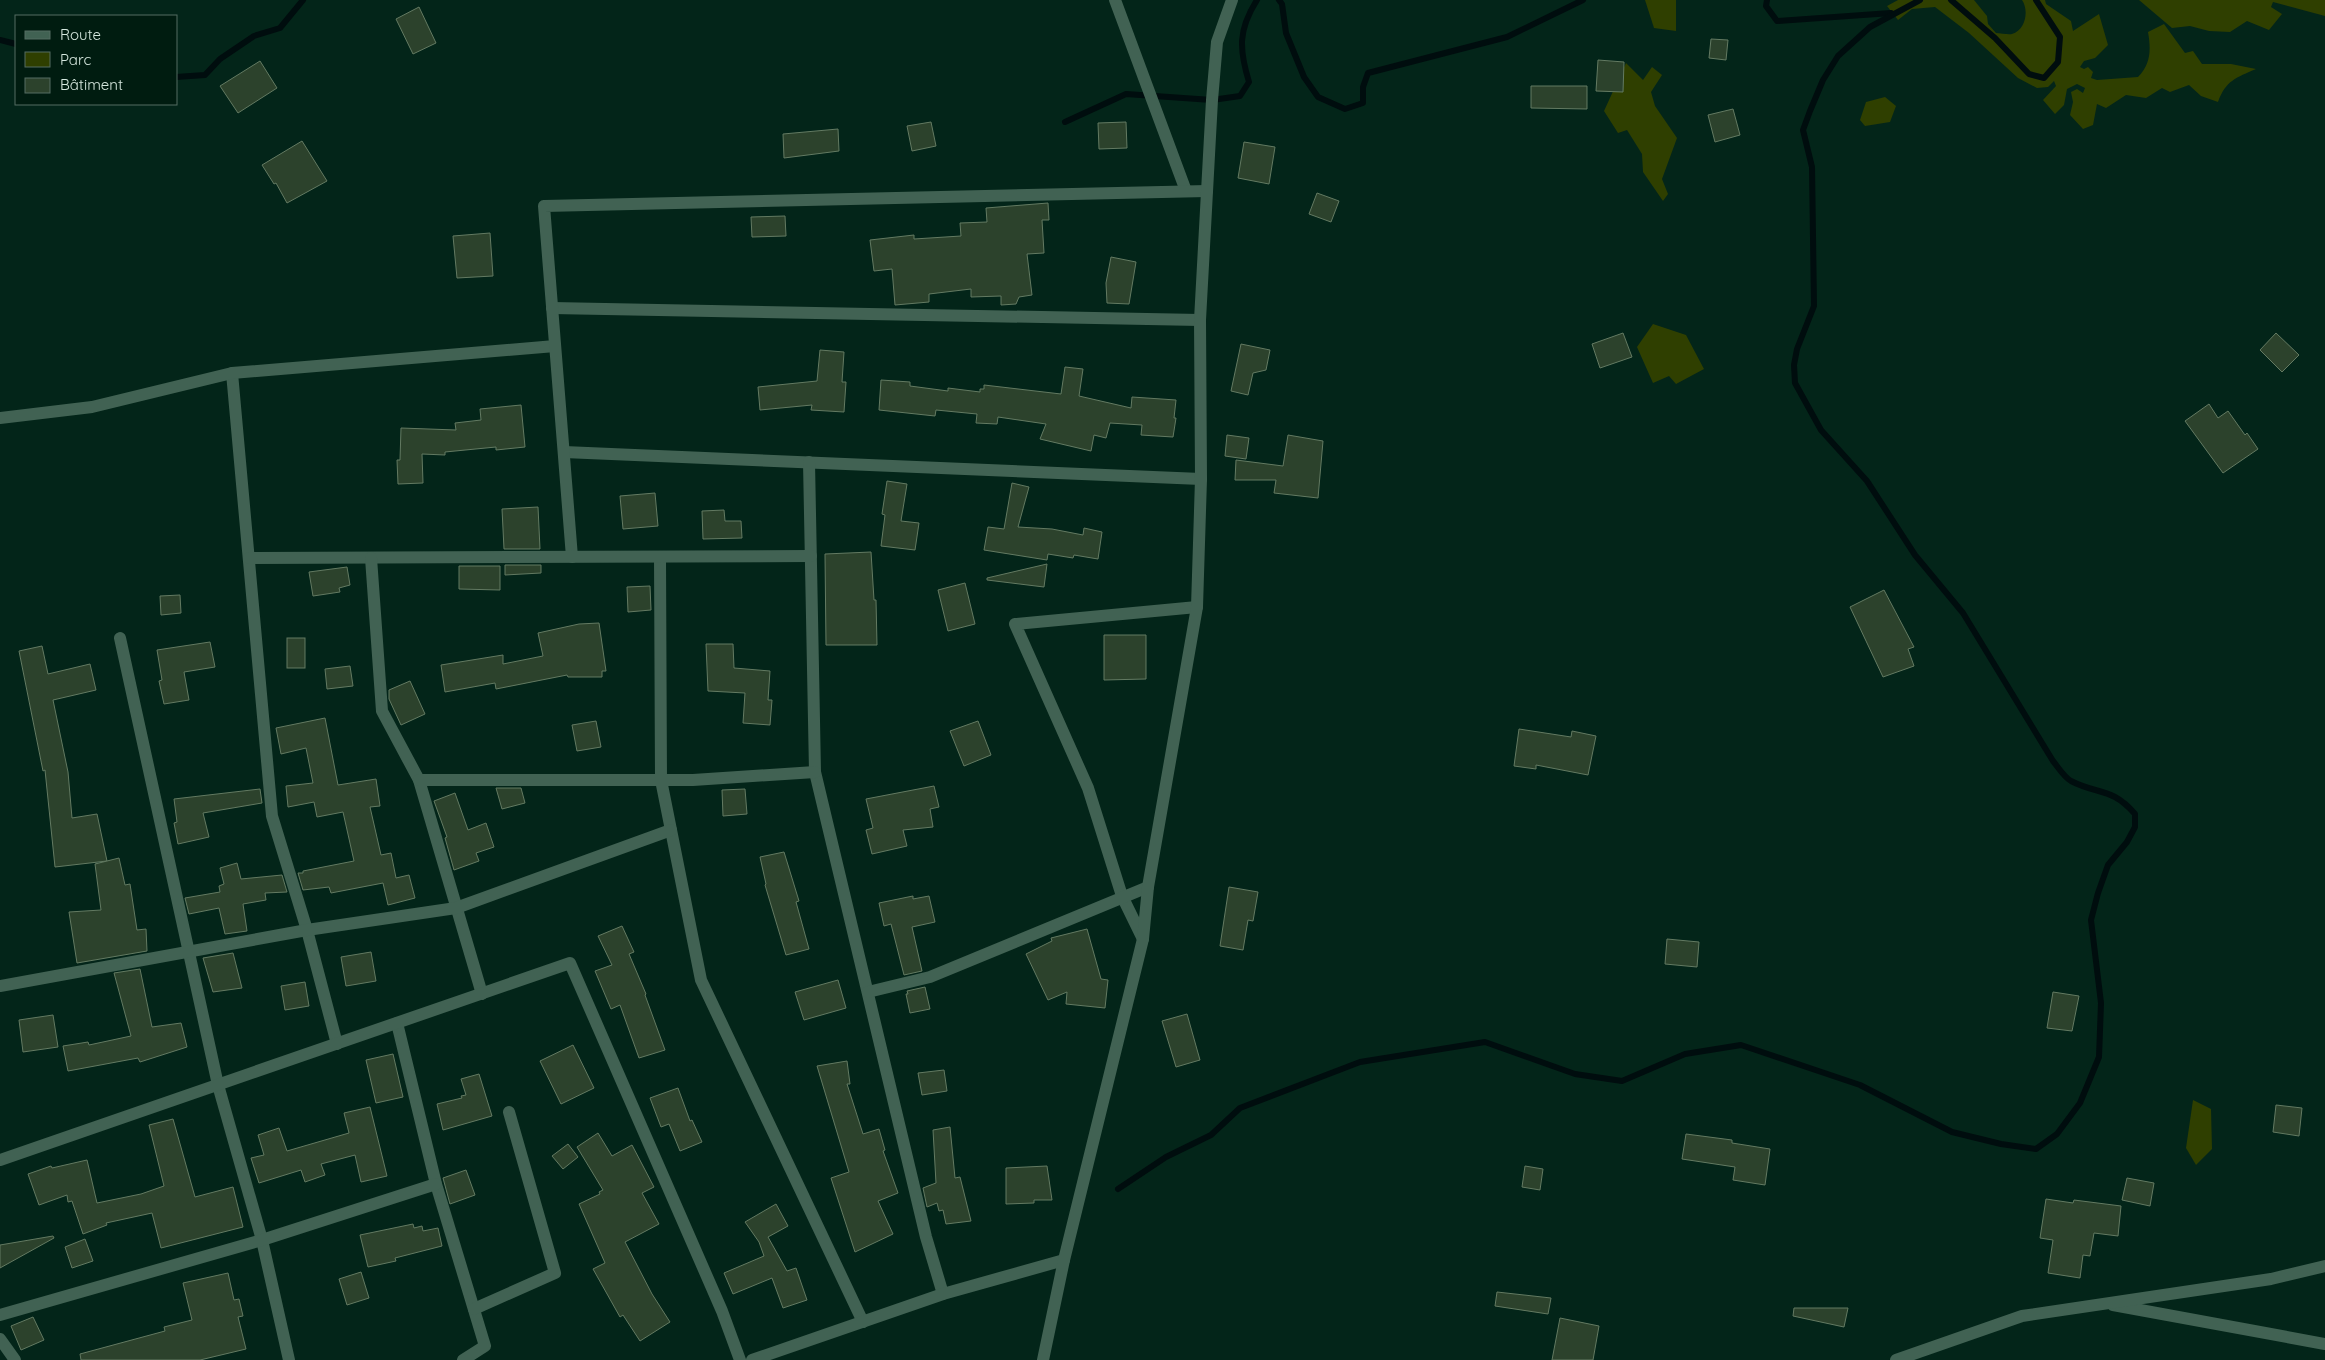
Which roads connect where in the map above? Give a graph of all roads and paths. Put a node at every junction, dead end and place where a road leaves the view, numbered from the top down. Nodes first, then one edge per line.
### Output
1 (1115, 0) edge
2 (1232, 0) edge
3 (1207, 191) junction
4 (1186, 192) junction
5 (552, 308) junction
6 (1200, 320) junction
7 (555, 346) junction
8 (232, 373) junction
9 (0, 418) edge
10 (564, 452) junction
11 (809, 462) junction
12 (1201, 479) junction
13 (811, 556) junction
14 (572, 557) junction
15 (660, 557) junction
16 (249, 558) junction
17 (371, 558) junction
18 (1197, 607) junction
19 (120, 638) dead end
20 (815, 772) junction
21 (419, 780) junction
22 (661, 780) junction
23 (671, 830) junction
24 (1148, 887) junction
25 (1122, 896) junction
26 (456, 908) junction
27 (308, 930) junction
28 (1143, 939) junction
29 (188, 951) junction
30 (0, 986) edge
31 (868, 992) junction
32 (482, 994) junction
33 (397, 1023) junction
34 (336, 1044) junction
35 (218, 1085) junction
36 (509, 1112) dead end
37 (0, 1160) edge
38 (436, 1184) junction
39 (262, 1240) junction
40 (1064, 1260) junction
41 (2325, 1266) edge
42 (943, 1294) junction
43 (2103, 1303) junction
44 (474, 1309) junction
45 (0, 1315) edge
46 (863, 1322) junction
47 (0, 1339) edge
48 (2325, 1344) edge
49 (15, 1360) edge
50 (288, 1360) edge
51 (463, 1360) edge
52 (740, 1360) edge
53 (752, 1360) edge
54 (1043, 1360) edge
55 (1896, 1360) edge

1 - 4 street
2 - 3 street
3 - 4 street
3 - 6 street
4 - 5 street
5 - 6 street
5 - 7 street
6 - 12 street
7 - 8 street
7 - 10 street
8 - 9 street
8 - 16 street
10 - 11 street
10 - 14 street
11 - 12 street
11 - 13 street
12 - 18 street
13 - 15 street
13 - 20 street
14 - 15 street
14 - 17 street
15 - 22 street
16 - 17 street
16 - 27 street
17 - 21 street
18 - 24 street
18 - 25 street
19 - 29 street
20 - 22 street
20 - 31 street
21 - 22 street
21 - 26 street
22 - 23 street
23 - 26 street
23 - 46 street
24 - 25 street
24 - 28 street
25 - 28 street
25 - 31 street
26 - 27 street
26 - 32 street
27 - 29 street
27 - 34 street
28 - 40 street
29 - 30 street
29 - 35 street
31 - 42 street
32 - 33 street
32 - 52 street
33 - 34 street
33 - 38 street
34 - 35 street
35 - 37 street
35 - 39 street
36 - 44 street
38 - 39 street
38 - 44 street
39 - 45 street
39 - 50 street
40 - 42 street
40 - 54 street
41 - 43 street
42 - 46 street
43 - 48 street
43 - 55 street
44 - 51 street
46 - 53 street
47 - 49 street

